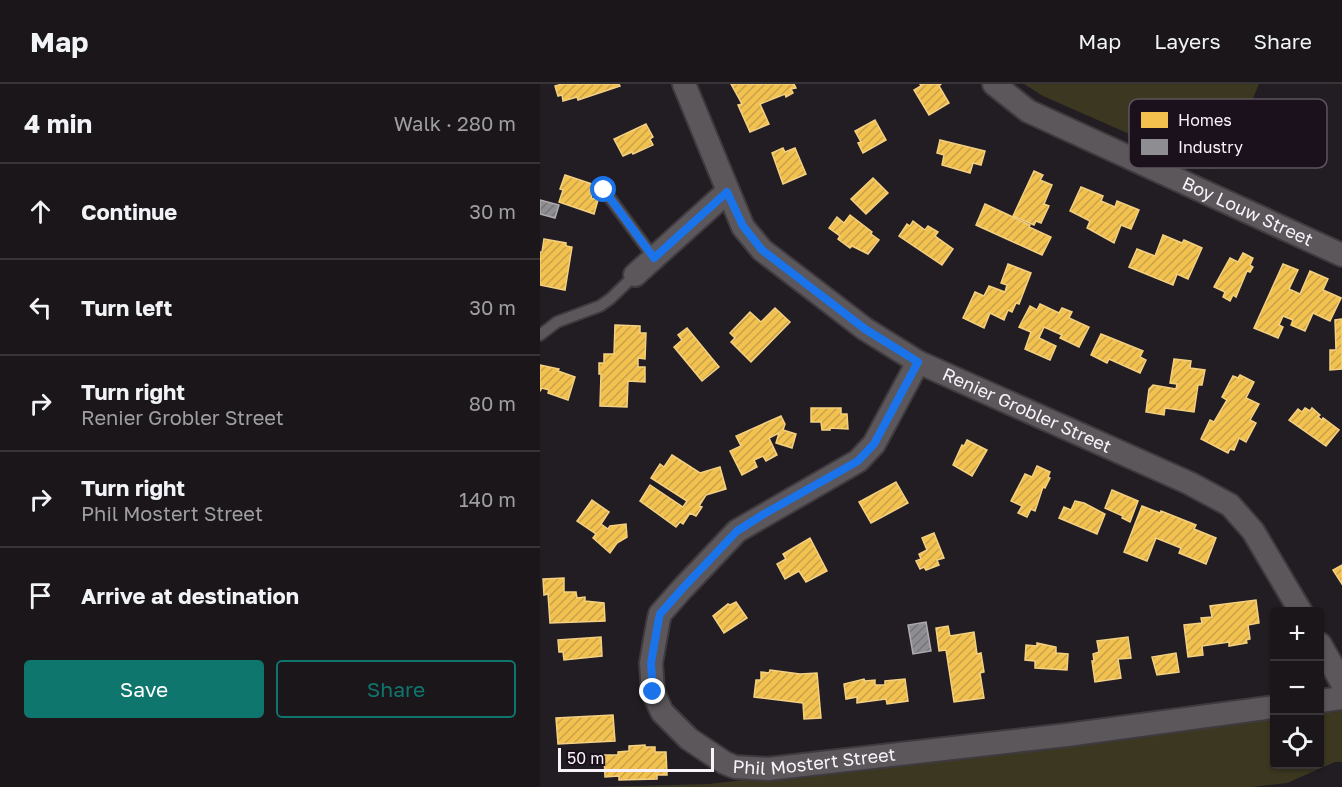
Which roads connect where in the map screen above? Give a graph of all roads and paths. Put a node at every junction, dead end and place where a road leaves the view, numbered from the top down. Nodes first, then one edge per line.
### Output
1 (684, 84) edge
2 (994, 84) edge
3 (1129, 157) edge
4 (1152, 168) edge
5 (604, 190) dead end
6 (727, 192) junction
7 (1342, 255) edge
8 (654, 258) junction
9 (635, 275) joint
10 (540, 335) edge
11 (918, 362) junction
12 (1298, 607) edge
13 (1324, 651) edge
14 (1342, 683) edge
15 (1342, 698) edge
16 (1324, 700) edge
17 (1270, 708) edge

1 - 6 street, Renier Grobler Street
2 - 3 street, Boy Louw Street
4 - 7 street, Boy Louw Street
5 - 8 lane
6 - 8 street
6 - 11 street, Renier Grobler Street
8 - 9 street
9 - 10 lane
11 - 12 street, Renier Grobler Street
11 - 17 street, Phil Mostert Street
13 - 14 street
15 - 16 street

